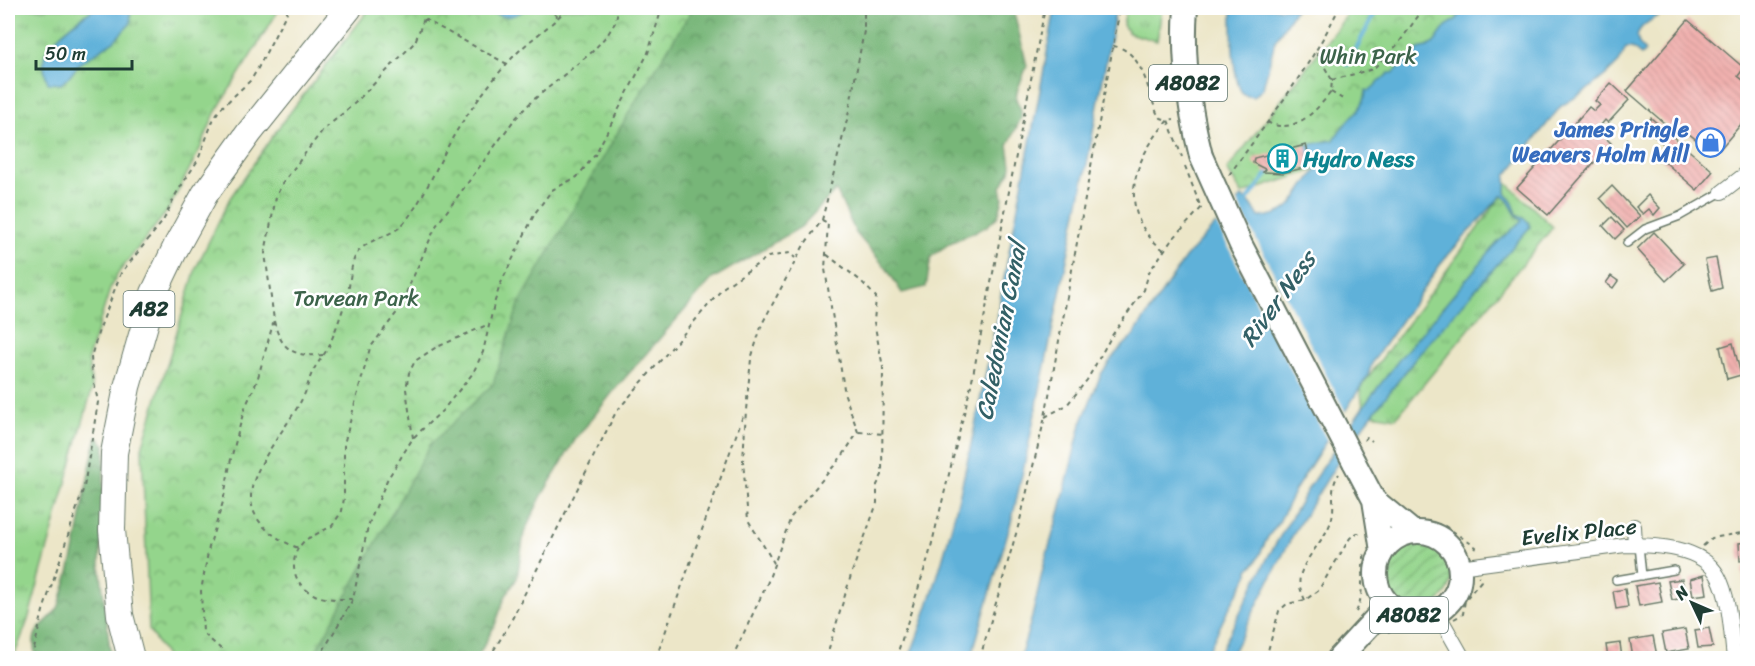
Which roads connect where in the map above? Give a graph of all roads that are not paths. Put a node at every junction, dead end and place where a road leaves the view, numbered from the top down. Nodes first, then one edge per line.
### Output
1 (349, 8) edge
2 (1186, 8) edge
3 (1748, 172) edge
4 (1722, 192) joint
5 (1628, 243) dead end
6 (1374, 500) junction
7 (1418, 526) junction
8 (1634, 526) dead end
9 (1637, 545) junction
10 (1374, 549) junction
11 (1466, 566) junction
12 (1674, 570) dead end
13 (1642, 576) junction
14 (1616, 580) dead end
15 (1390, 607) junction
16 (1441, 618) junction
17 (131, 658) edge
18 (1339, 658) edge
19 (1463, 658) edge
20 (1734, 658) edge

1 - 17 highway, A82
2 - 6 main road, A8082, bridge
3 - 4 street
4 - 5 lane
6 - 7 main road, A8082
6 - 10 main road, A8082
7 - 10 main road
7 - 11 main road, A8082
8 - 9 street
9 - 11 street, Evelix Place
9 - 13 lane
9 - 20 street, Evelix Place
10 - 15 main road, A8082
11 - 16 main road, A8082
12 - 13 lane
13 - 14 lane
15 - 16 main road, A8082
15 - 18 main road, A8082
16 - 19 street

